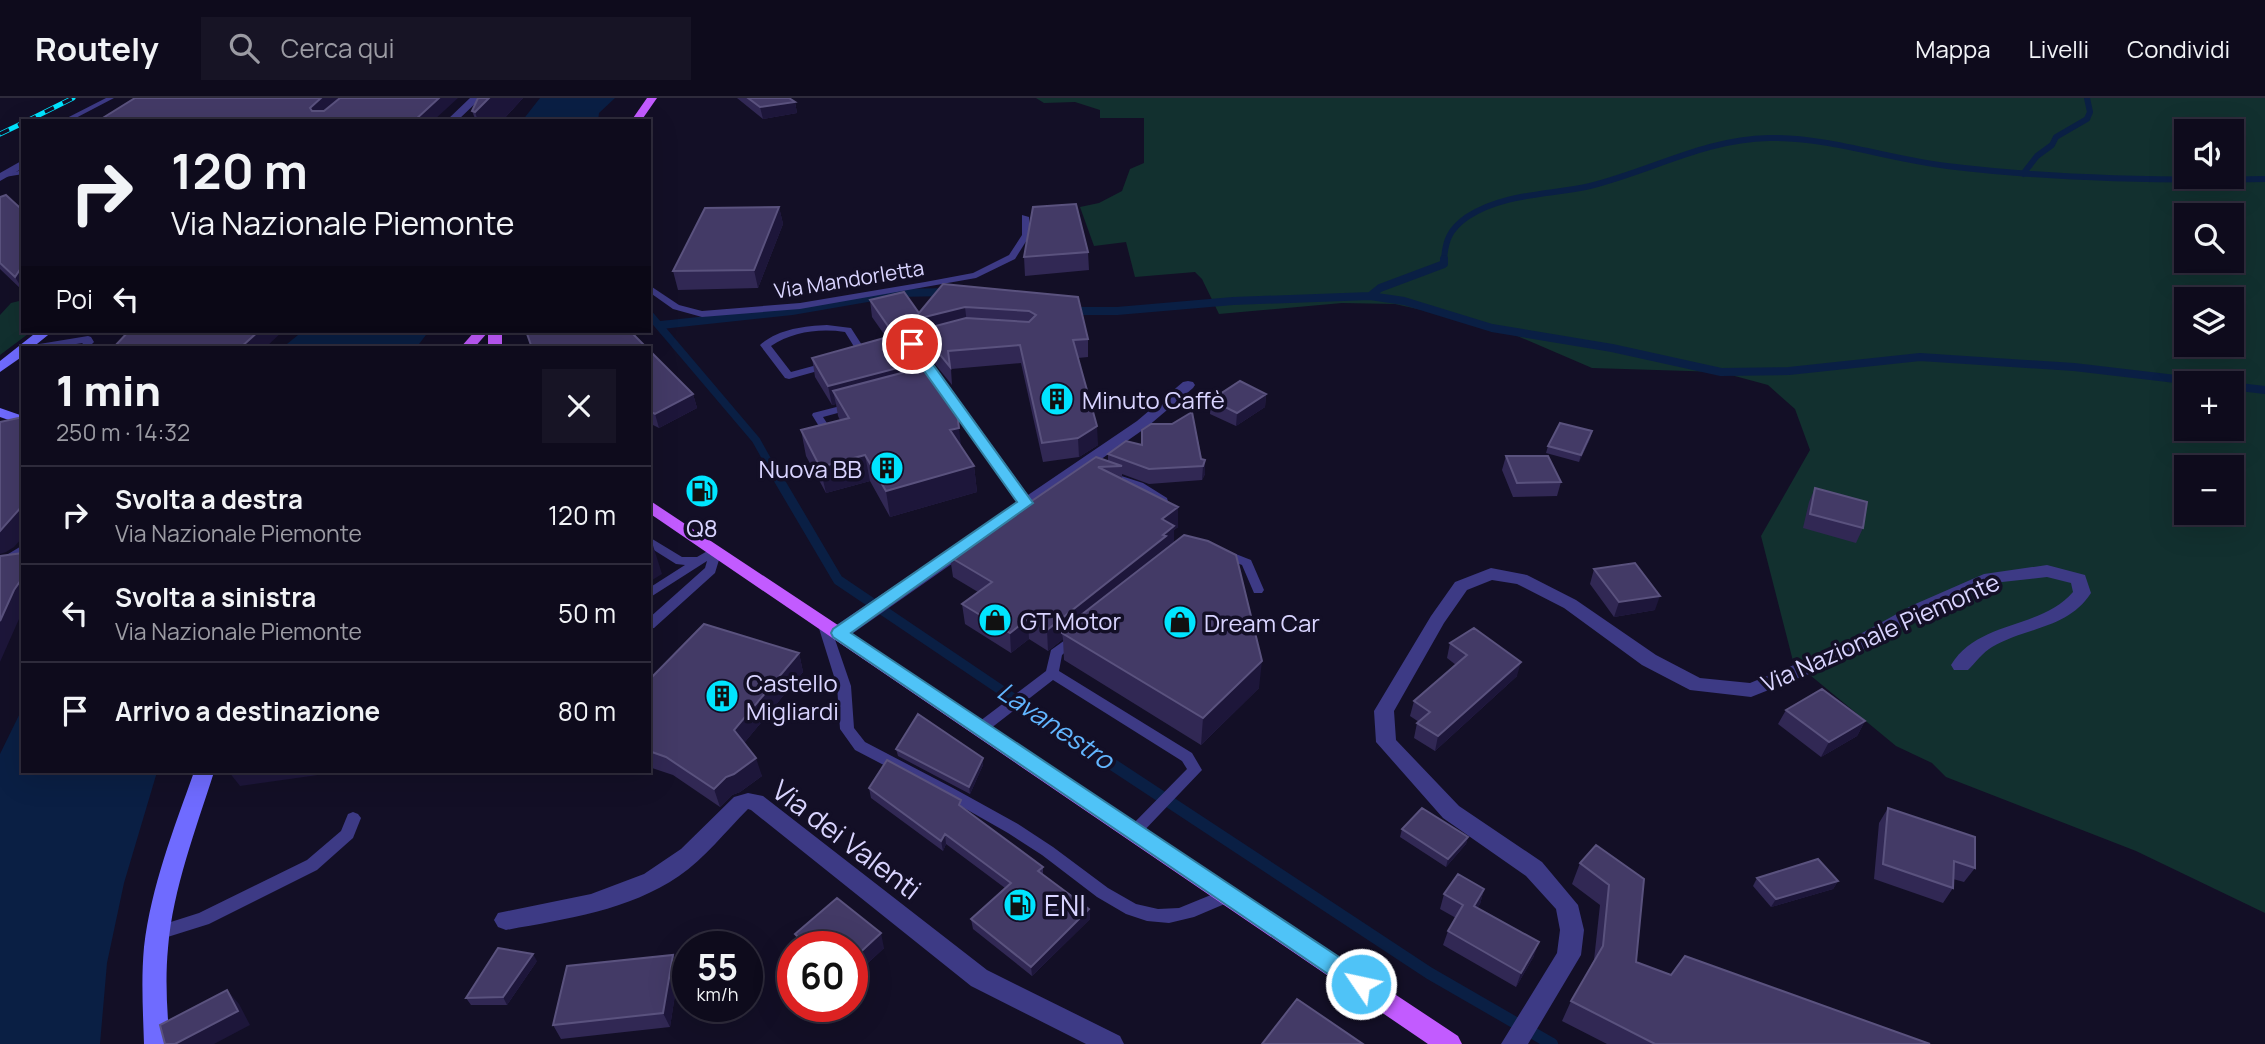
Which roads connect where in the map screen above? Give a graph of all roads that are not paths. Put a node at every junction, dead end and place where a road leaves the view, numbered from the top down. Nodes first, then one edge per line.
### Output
1 (111, 98) edge
2 (476, 98) edge
3 (652, 98) edge
4 (68, 119) edge
5 (453, 119) edge
6 (637, 119) edge
7 (1025, 217) dead end
8 (651, 289) edge
9 (44, 333) edge
10 (29, 346) edge
11 (41, 346) edge
12 (85, 346) edge
13 (21, 353) edge
14 (876, 353) edge
15 (864, 356) junction
16 (852, 359) edge
17 (839, 363) edge
18 (0, 368) edge
19 (932, 380) edge
20 (1188, 385) dead end
21 (866, 402) edge
22 (0, 412) edge
23 (21, 420) edge
24 (829, 434) edge
25 (1082, 465) junction
26 (1026, 503) junction
27 (651, 507) edge
28 (1165, 513) edge
29 (651, 542) edge
30 (1206, 548) edge
31 (21, 552) edge
32 (708, 555) junction
33 (0, 568) edge
34 (1258, 590) dead end
35 (651, 593) edge
36 (651, 623) edge
37 (839, 625) junction
38 (1086, 629) edge
39 (1961, 664) dead end
40 (1052, 673) junction
41 (981, 728) junction
42 (204, 773) edge
43 (1184, 785) joint
44 (353, 818) dead end
45 (1134, 832) junction
46 (1228, 895) junction
47 (506, 920) dead end
48 (158, 933) junction
49 (157, 1044) edge
50 (1111, 1044) edge
51 (1449, 1044) edge
52 (1514, 1044) edge

1 - 4 lane
2 - 5 street
3 - 6 main road
7 - 8 lane, Via Mandorletta
9 - 10 main road
11 - 12 lane
13 - 18 main road
14 - 15 lane
15 - 16 lane
15 - 17 lane
19 - 26 street
20 - 25 street
21 - 24 lane
22 - 23 main road
25 - 26 street
25 - 28 lane
26 - 37 street
27 - 32 main road
29 - 32 lane
30 - 34 lane
31 - 33 street
32 - 35 lane
32 - 36 lane
32 - 37 main road
37 - 41 main road
37 - 46 lane
38 - 40 lane
39 - 52 street, Via Nazionale Piemonte
40 - 41 lane
40 - 43 lane
41 - 45 main road
42 - 48 main road
43 - 45 lane
44 - 48 lane
45 - 46 main road
46 - 51 main road
47 - 50 street, Via dei Valenti
48 - 49 main road

